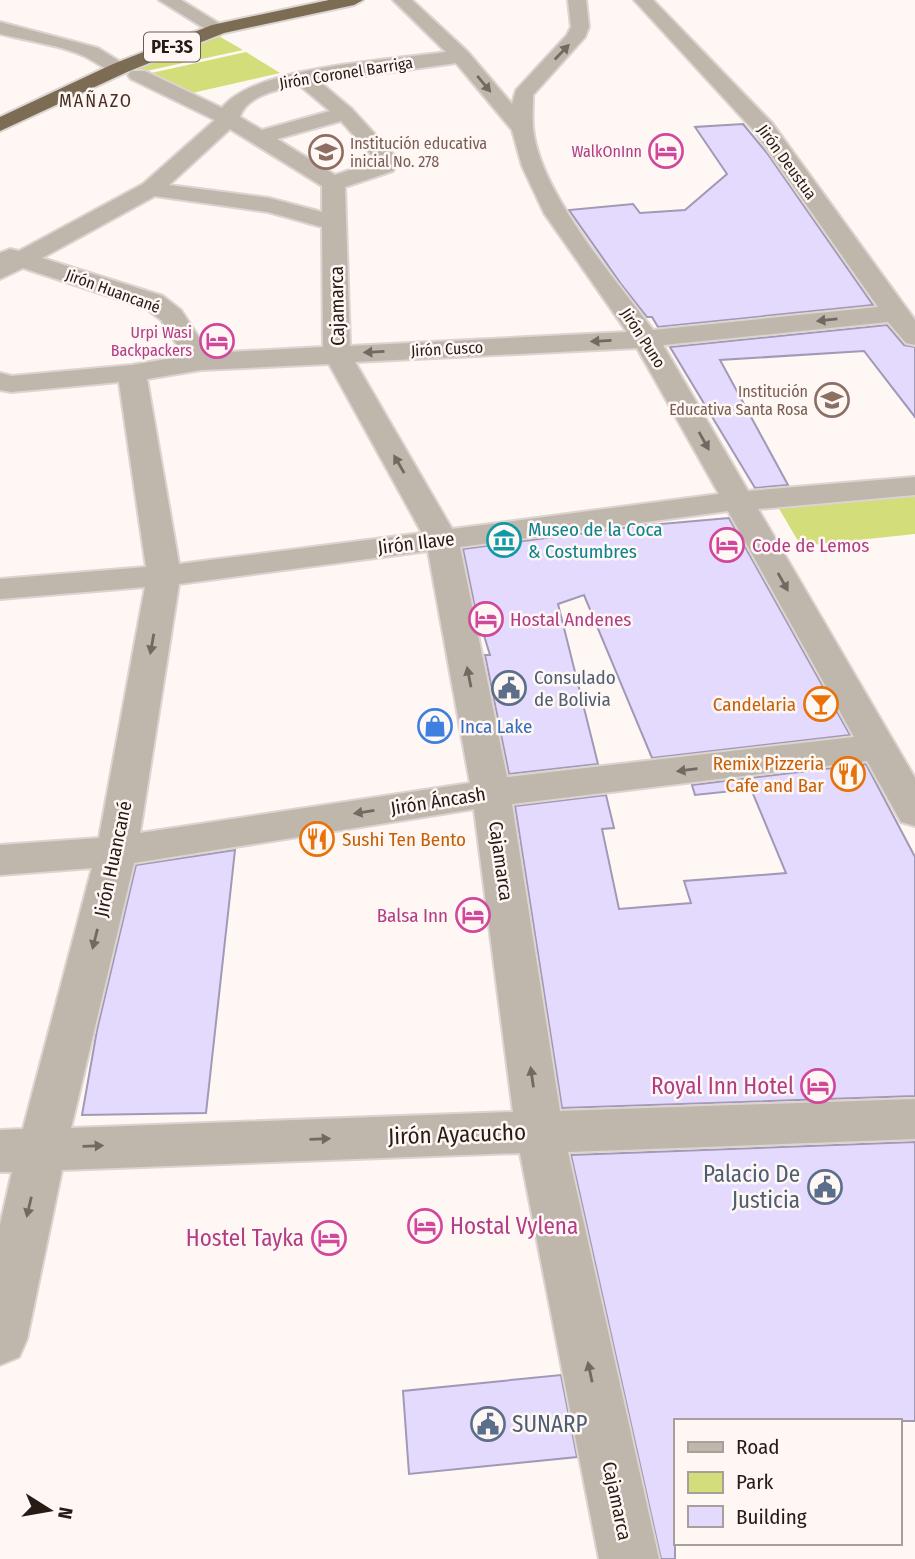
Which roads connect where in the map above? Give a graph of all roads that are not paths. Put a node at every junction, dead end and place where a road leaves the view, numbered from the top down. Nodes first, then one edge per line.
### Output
1 (167, 0) edge
2 (324, 0) edge
3 (354, 0) edge
4 (402, 0) edge
5 (578, 0) edge
6 (643, 0) edge
7 (215, 27) junction
8 (0, 28) edge
9 (461, 56) junction
10 (123, 69) junction
11 (303, 78) junction
12 (345, 113) junction
13 (229, 119) junction
14 (1, 122) edge
15 (522, 129) junction
16 (257, 138) junction
17 (333, 183) junction
18 (151, 189) junction
19 (336, 223) junction
20 (12, 257) edge
21 (0, 271) edge
22 (895, 313) junction
23 (915, 337) edge
24 (646, 339) junction
25 (337, 354) junction
26 (201, 362) junction
27 (132, 373) junction
28 (4, 386) edge
29 (915, 486) edge
30 (737, 501) junction
31 (442, 540) junction
32 (164, 576) junction
33 (0, 589) edge
34 (876, 747) junction
35 (491, 793) junction
36 (915, 812) edge
37 (117, 850) junction
38 (0, 860) edge
39 (915, 1119) edge
40 (539, 1131) junction
41 (21, 1149) edge
42 (0, 1339) edge
43 (629, 1559) edge

1 - 7 street
2 - 7 highway, PE-3S
3 - 7 highway, PE-3S
4 - 9 street, Jirón Puno
15 -> 5 street
6 - 22 street, Jirón Deustua
7 - 10 highway, PE-3S
8 - 10 street
9 - 11 street, Jirón Coronel Barriga
9 -> 15 street, Jirón Puno
10 - 13 street
10 - 14 highway, PE-3S
11 - 12 street
11 - 13 street, Jirón Coronel Barriga
12 - 16 street
12 - 17 street
13 - 16 street
13 - 18 street, Jirón Coronel Barriga
15 - 24 street, Jirón Puno
16 - 17 street
17 - 19 street, Cajamarca
18 - 19 street
18 - 20 street, Jirón Coronel Barriga
19 - 25 street, Cajamarca
20 - 21 street, Jirón Coronel Barriga
20 - 26 street, Jirón Huancané
22 - 23 street, Jirón Deustua
22 -> 24 street, Jirón Cusco
24 -> 25 street, Jirón Cusco
24 -> 30 street, Jirón Puno
25 - 26 street, Jirón Cusco
31 -> 25 street, Cajamarca
26 - 27 street, Jirón Cusco
27 - 28 street, Jirón Cusco
27 - 32 street, Jirón Huancané
29 - 30 street, Jirón Ilave
30 - 31 street, Jirón Ilave
30 -> 34 street, Jirón Puno
31 - 32 street, Jirón Ilave
35 -> 31 street, Cajamarca
32 - 33 street, Jirón Ilave
32 -> 37 street, Jirón Huancané
34 -> 35 street, Jirón Áncash
34 - 36 street, Jirón Puno
35 -> 37 street, Jirón Áncash
40 -> 35 street, Cajamarca
37 - 38 street, Jirón Áncash
37 -> 41 street, Jirón Huancané
39 - 40 street, Jirón Ayacucho
41 -> 40 street, Jirón Ayacucho
43 -> 40 street, Cajamarca
41 -> 42 street, Jirón Huancané

